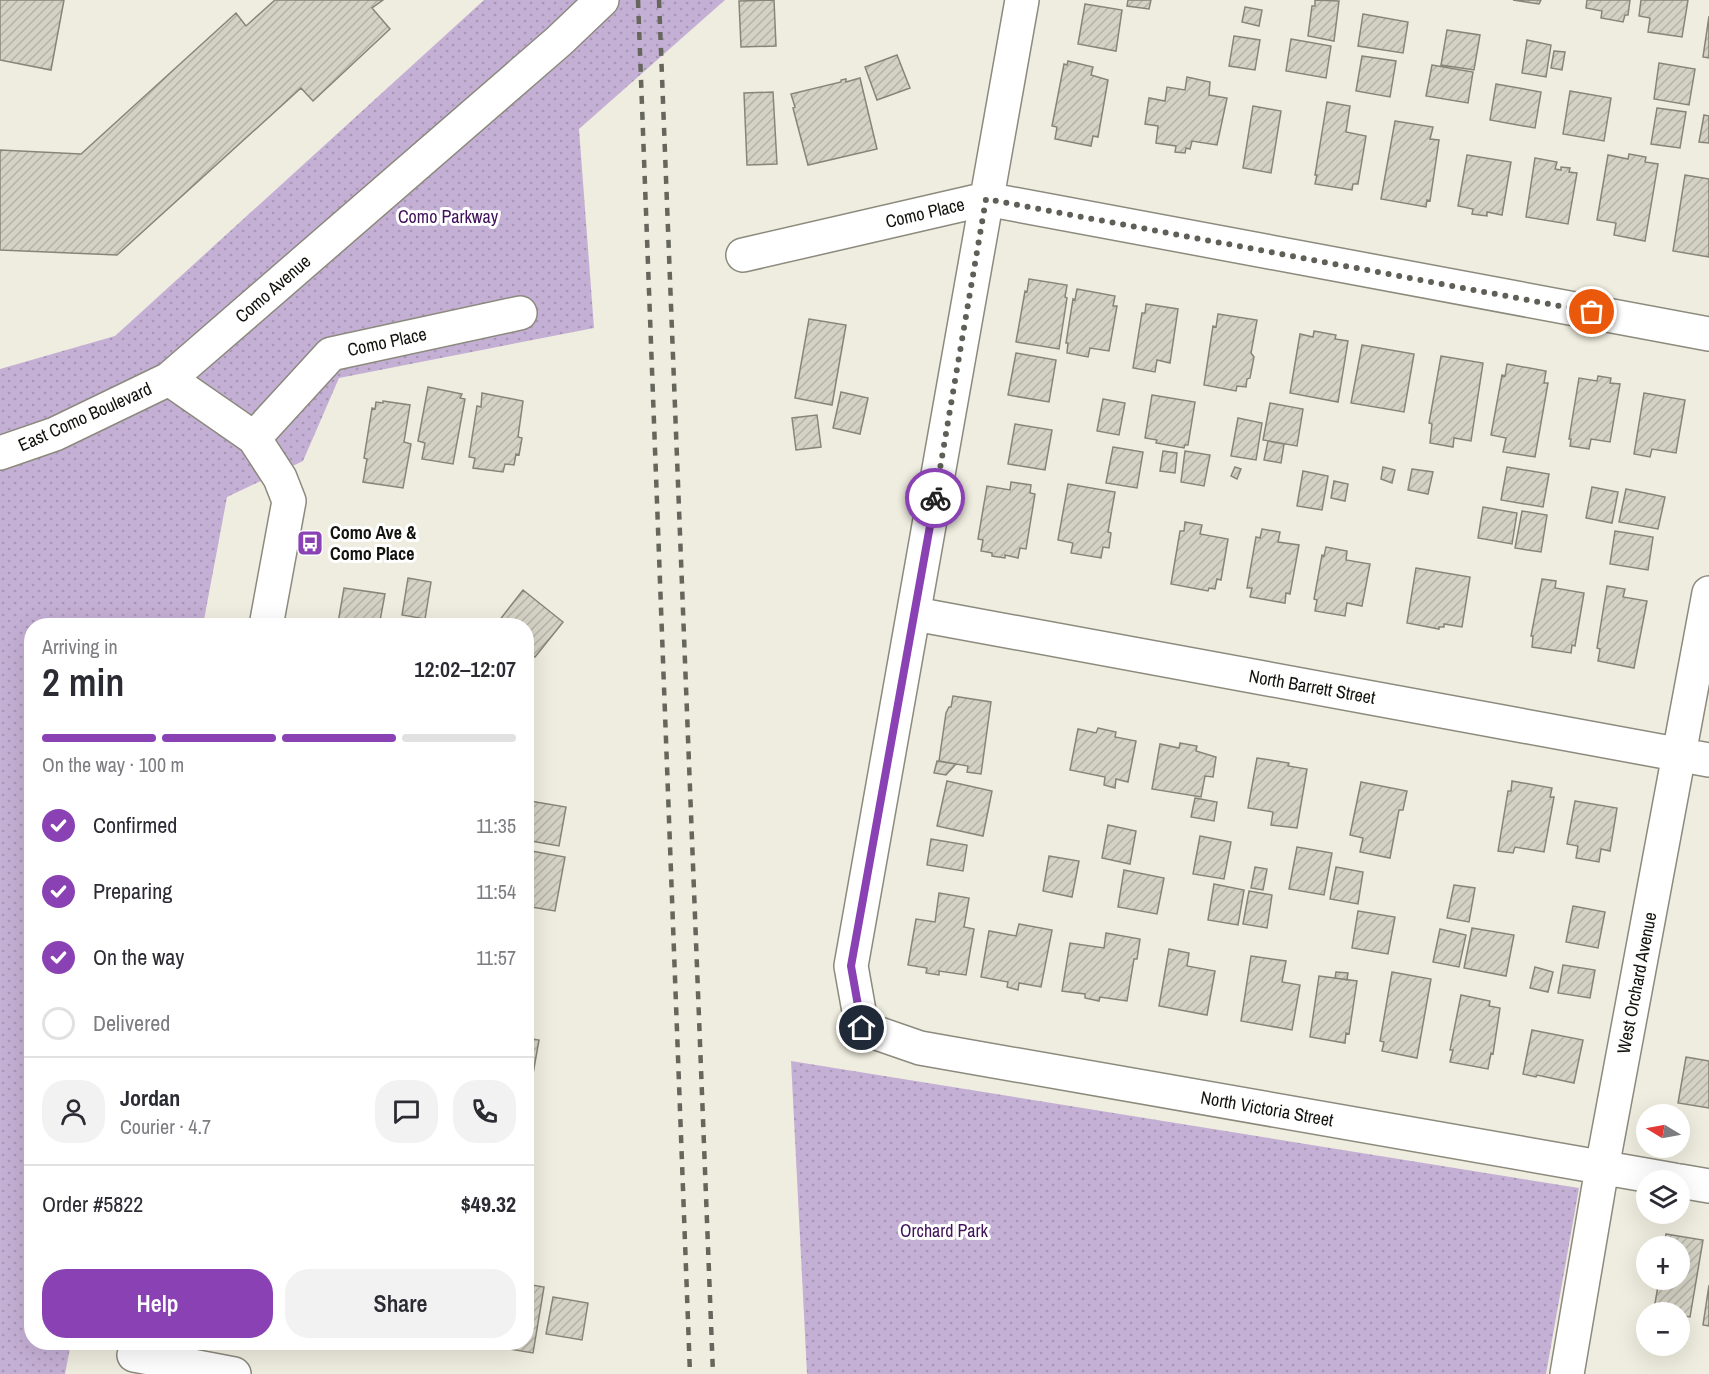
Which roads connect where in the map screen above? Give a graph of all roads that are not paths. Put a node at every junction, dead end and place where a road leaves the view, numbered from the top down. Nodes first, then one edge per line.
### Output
1 (602, 0) edge
2 (1022, 0) edge
3 (986, 199) junction
4 (743, 255) dead end
5 (520, 313) dead end
6 (1709, 334) edge
7 (169, 379) junction
8 (254, 438) junction
9 (0, 453) edge
10 (1709, 593) edge
11 (915, 614) junction
12 (267, 618) edge
13 (1694, 758) edge
14 (1602, 1168) junction
15 (1636, 1174) edge
16 (1690, 1183) edge
17 (1709, 1186) edge
18 (134, 1357) edge
19 (234, 1374) edge
20 (1567, 1374) edge

1 - 7 street, Como Avenue
2 - 3 street
3 - 4 street, Como Place
3 - 6 street, Como Place
3 - 11 street
5 - 8 street, Como Place
7 - 8 street
7 - 9 street, East Como Boulevard
8 - 12 street
10 - 13 street, West Orchard Avenue
11 - 13 street, North Barrett Street
11 - 14 street, North Victoria Street
13 - 14 street, West Orchard Avenue
14 - 15 street, North Victoria Street
14 - 20 street, West Orchard Avenue
16 - 17 street
18 - 19 street

